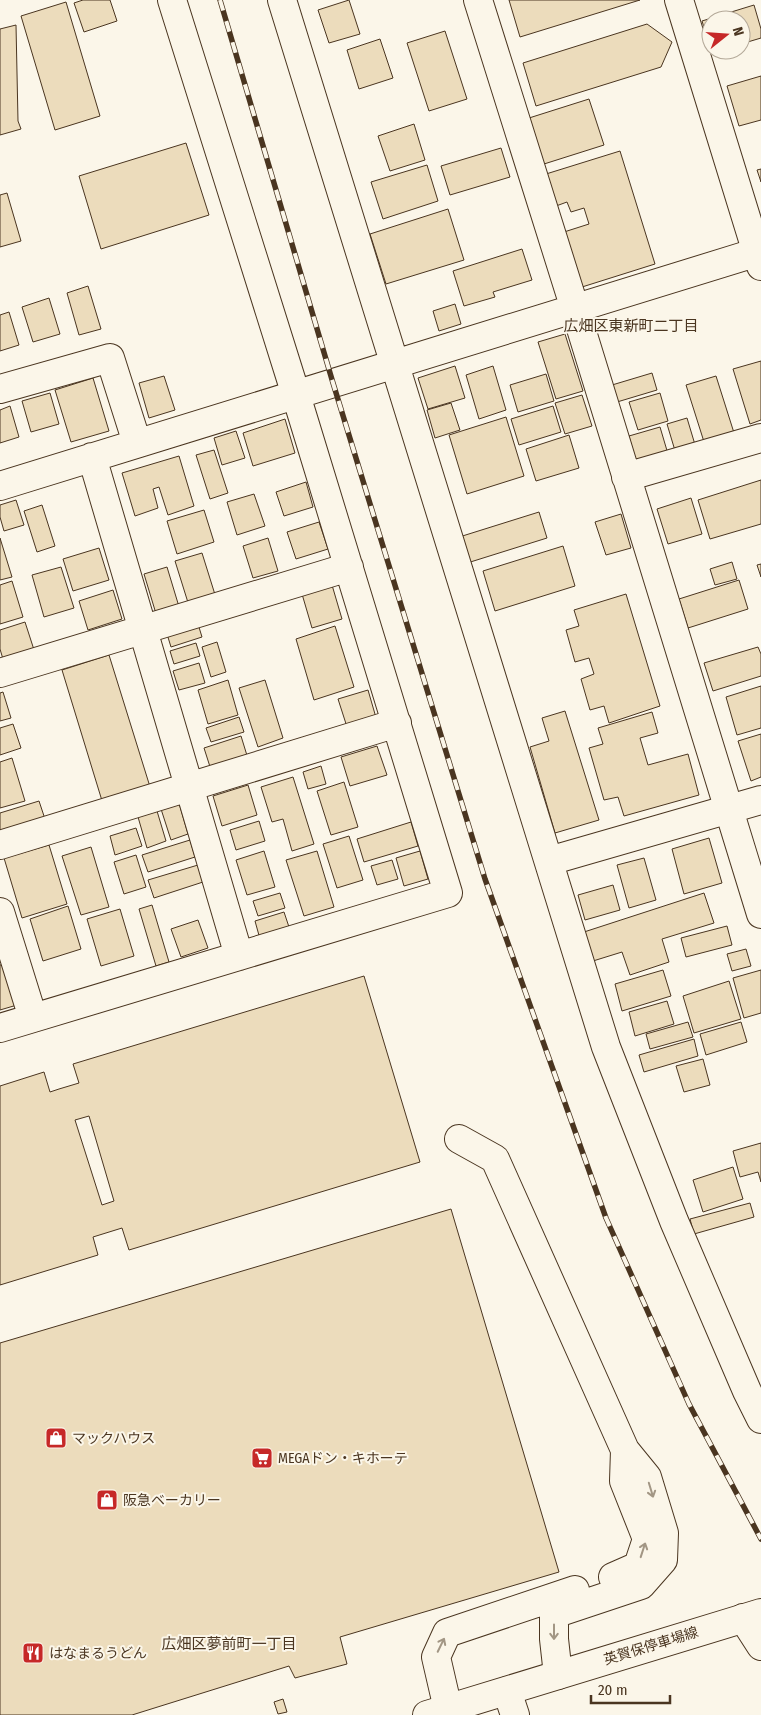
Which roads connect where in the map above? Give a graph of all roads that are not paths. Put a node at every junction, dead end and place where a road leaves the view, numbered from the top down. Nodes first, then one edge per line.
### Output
1 (172, 0) edge
2 (282, 0) edge
3 (478, 0) edge
4 (679, 0) edge
5 (760, 257) edge
6 (575, 309) junction
7 (395, 365) junction
8 (0, 389) edge
9 (296, 395) junction
10 (761, 438) edge
11 (137, 443) junction
12 (92, 457) junction
13 (626, 477) junction
14 (0, 486) edge
15 (349, 567) junction
16 (143, 630) junction
17 (0, 672) edge
18 (396, 723) junction
19 (189, 787) junction
20 (761, 800) edge
21 (730, 810) junction
22 (0, 845) edge
23 (549, 861) junction
24 (0, 912) edge
25 (761, 914) edge
26 (239, 956) junction
27 (33, 1018) junction
28 (0, 1028) edge
29 (459, 1138) dead end
30 (754, 1388) edge
31 (761, 1418) edge
32 (625, 1450) junction
33 (752, 1615) edge
34 (761, 1646) edge
35 (558, 1674) junction
36 (511, 1703) edge
37 (438, 1712) edge

1 - 9 street
2 - 7 street
3 - 6 street
4 - 5 street
5 - 6 street
6 - 7 street
6 - 13 street
7 - 9 street
7 - 23 street
8 - 11 street
9 - 11 street
9 - 15 street
10 - 13 street
11 - 12 street
12 - 14 street
12 - 16 street
13 - 21 street
15 - 16 street
15 - 18 street
16 - 17 street
16 - 19 street
18 - 19 street
18 - 26 street
19 - 22 street
19 - 26 street
20 - 21 street
21 - 23 street
21 - 25 street
23 - 30 street
24 - 27 street
26 - 27 street
27 - 28 street
29 - 32 street
30 - 31 street
32 -> 35 street
37 -> 32 street
33 - 34 street
33 - 35 street, 英賀保停車場線
35 - 36 street, 英賀保停車場線
36 - 37 street, 英賀保停車場線

